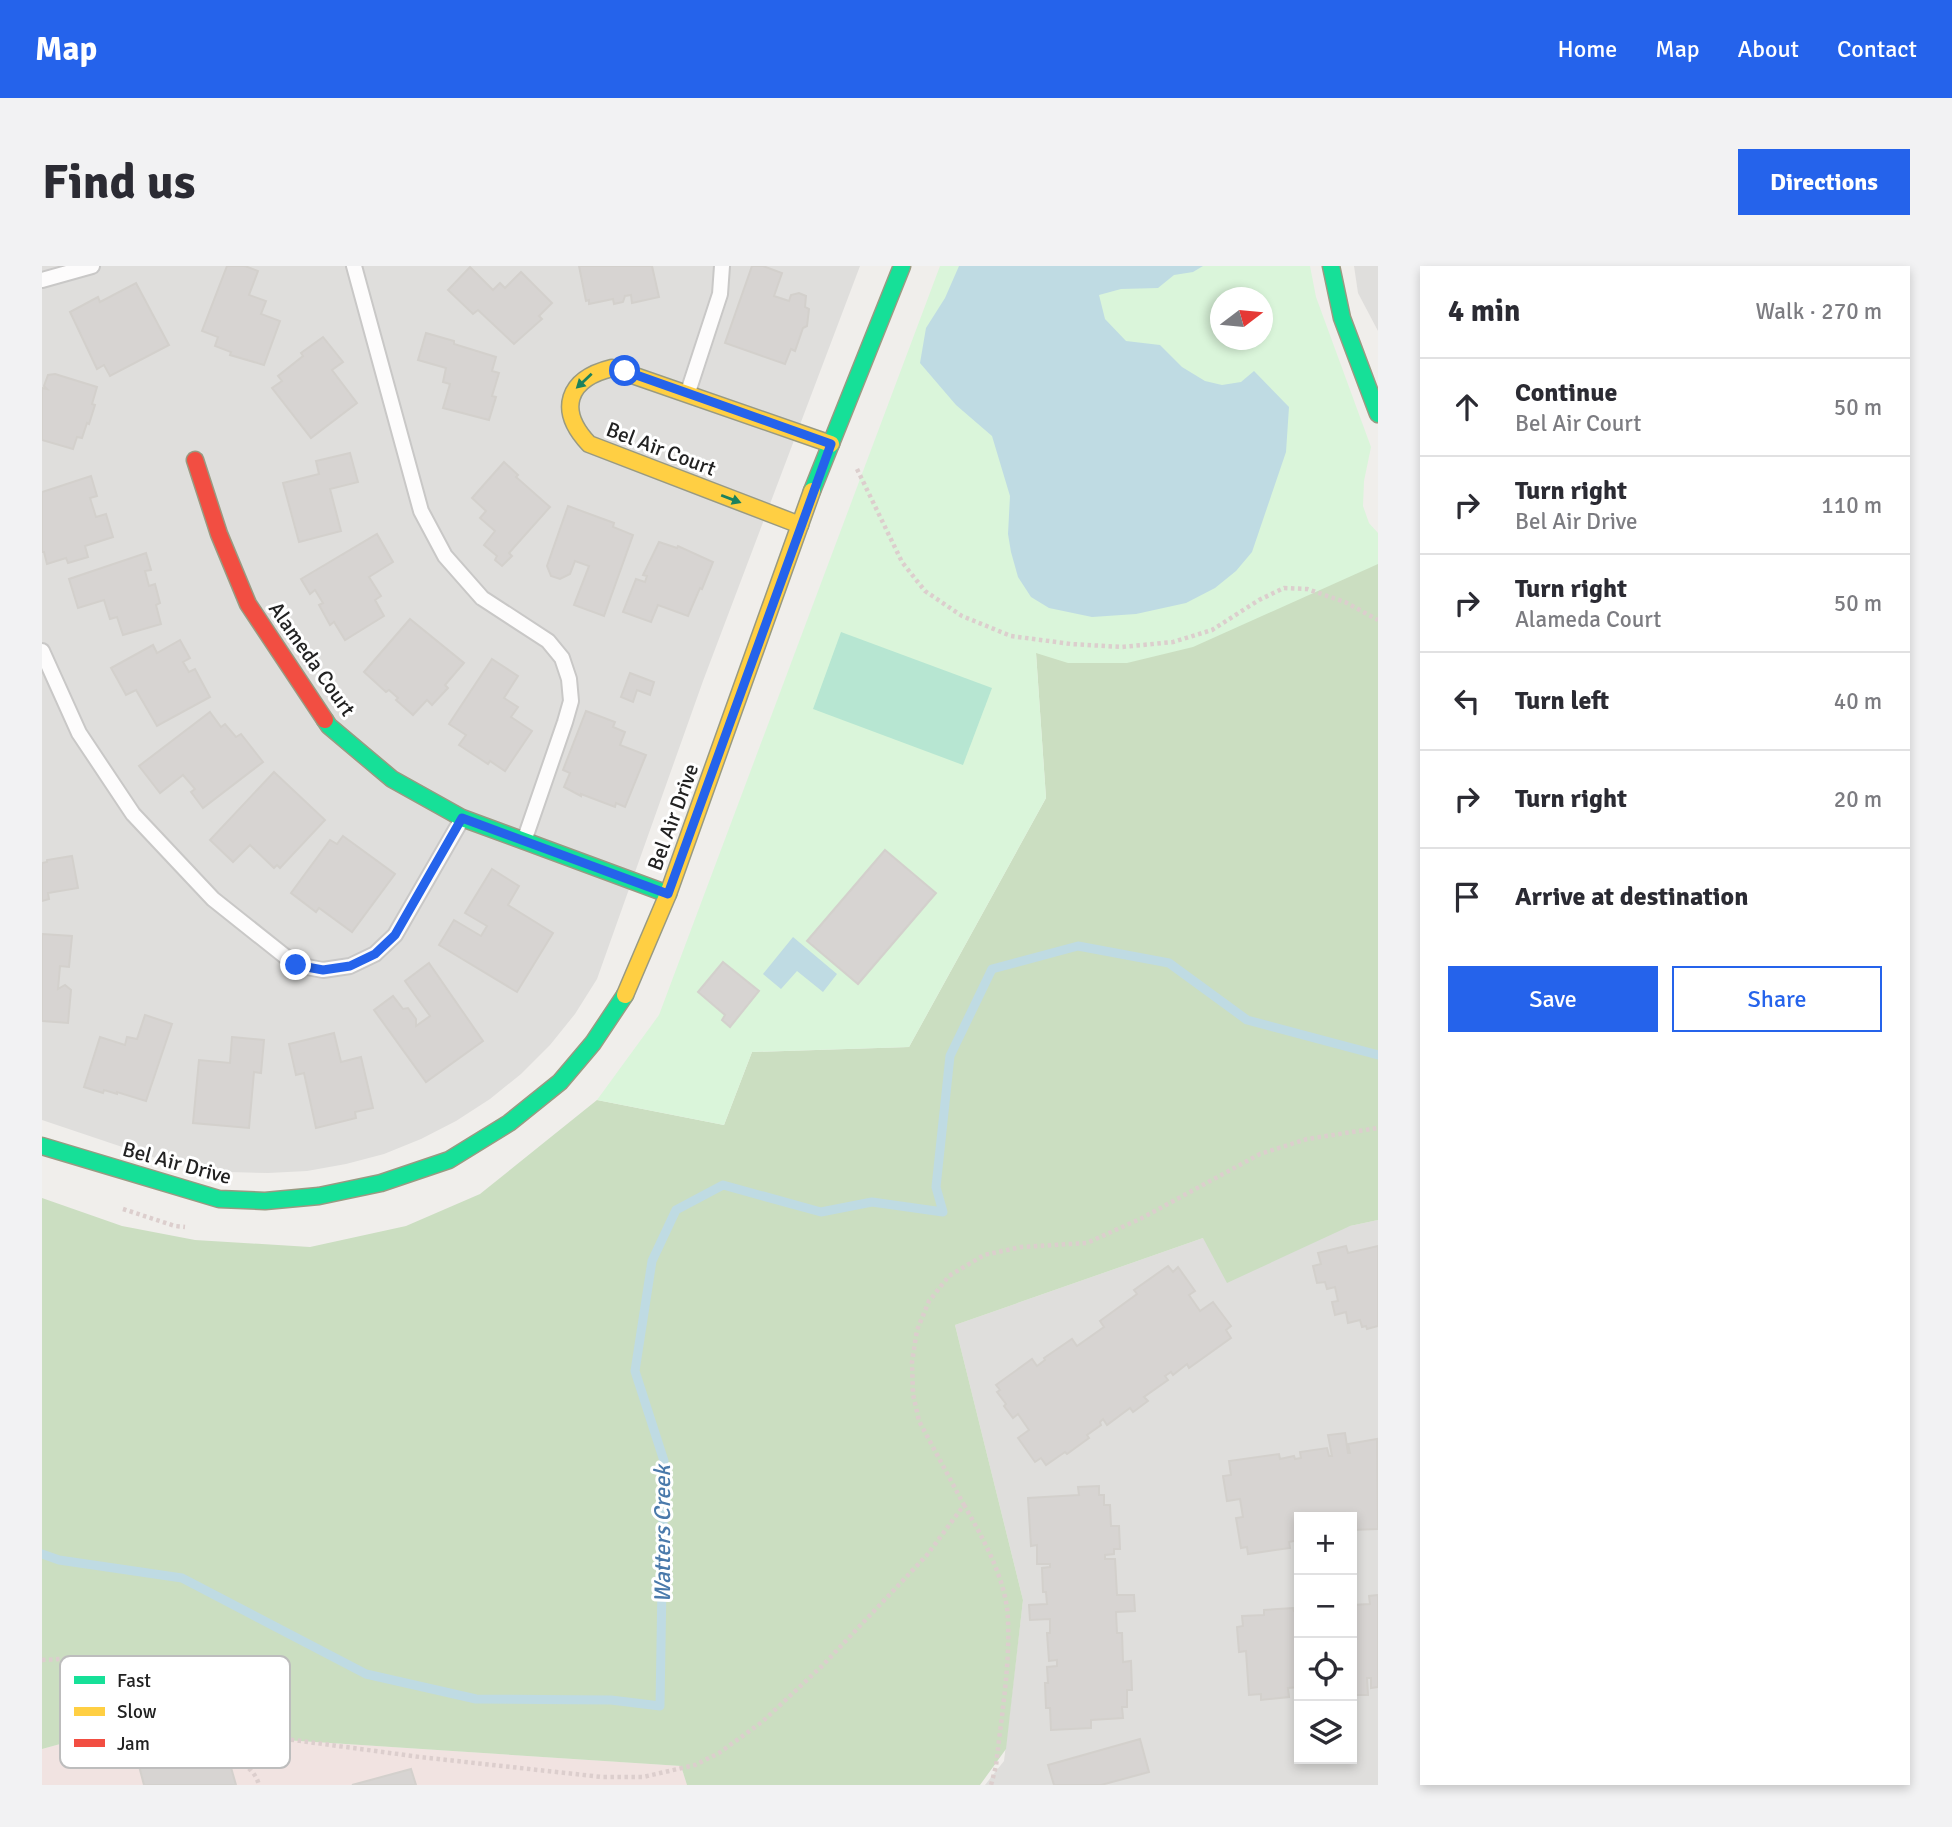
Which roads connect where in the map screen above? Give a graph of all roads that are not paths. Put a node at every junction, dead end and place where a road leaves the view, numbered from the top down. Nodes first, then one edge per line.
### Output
1 (92, 266) edge
2 (354, 266) edge
3 (722, 266) edge
4 (902, 266) edge
5 (1331, 266) edge
6 (42, 280) edge
7 (688, 393) junction
8 (1378, 414) edge
9 (831, 444) junction
10 (195, 460) dead end
11 (800, 525) junction
12 (42, 651) edge
13 (462, 818) junction
14 (524, 841) junction
15 (668, 894) junction
16 (42, 1146) edge

1 - 6 lane
2 - 14 lane
3 - 7 lane
4 - 9 street, Bel Air Drive
5 - 8 street
7 - 9 street, Bel Air Court
7 -> 11 street, Bel Air Court
9 - 11 street, Bel Air Drive
10 - 13 street, Alameda Court
11 - 15 street, Bel Air Drive
12 - 13 lane
13 - 14 street, Alameda Court
14 - 15 street, Alameda Court
15 - 16 street, Bel Air Drive

